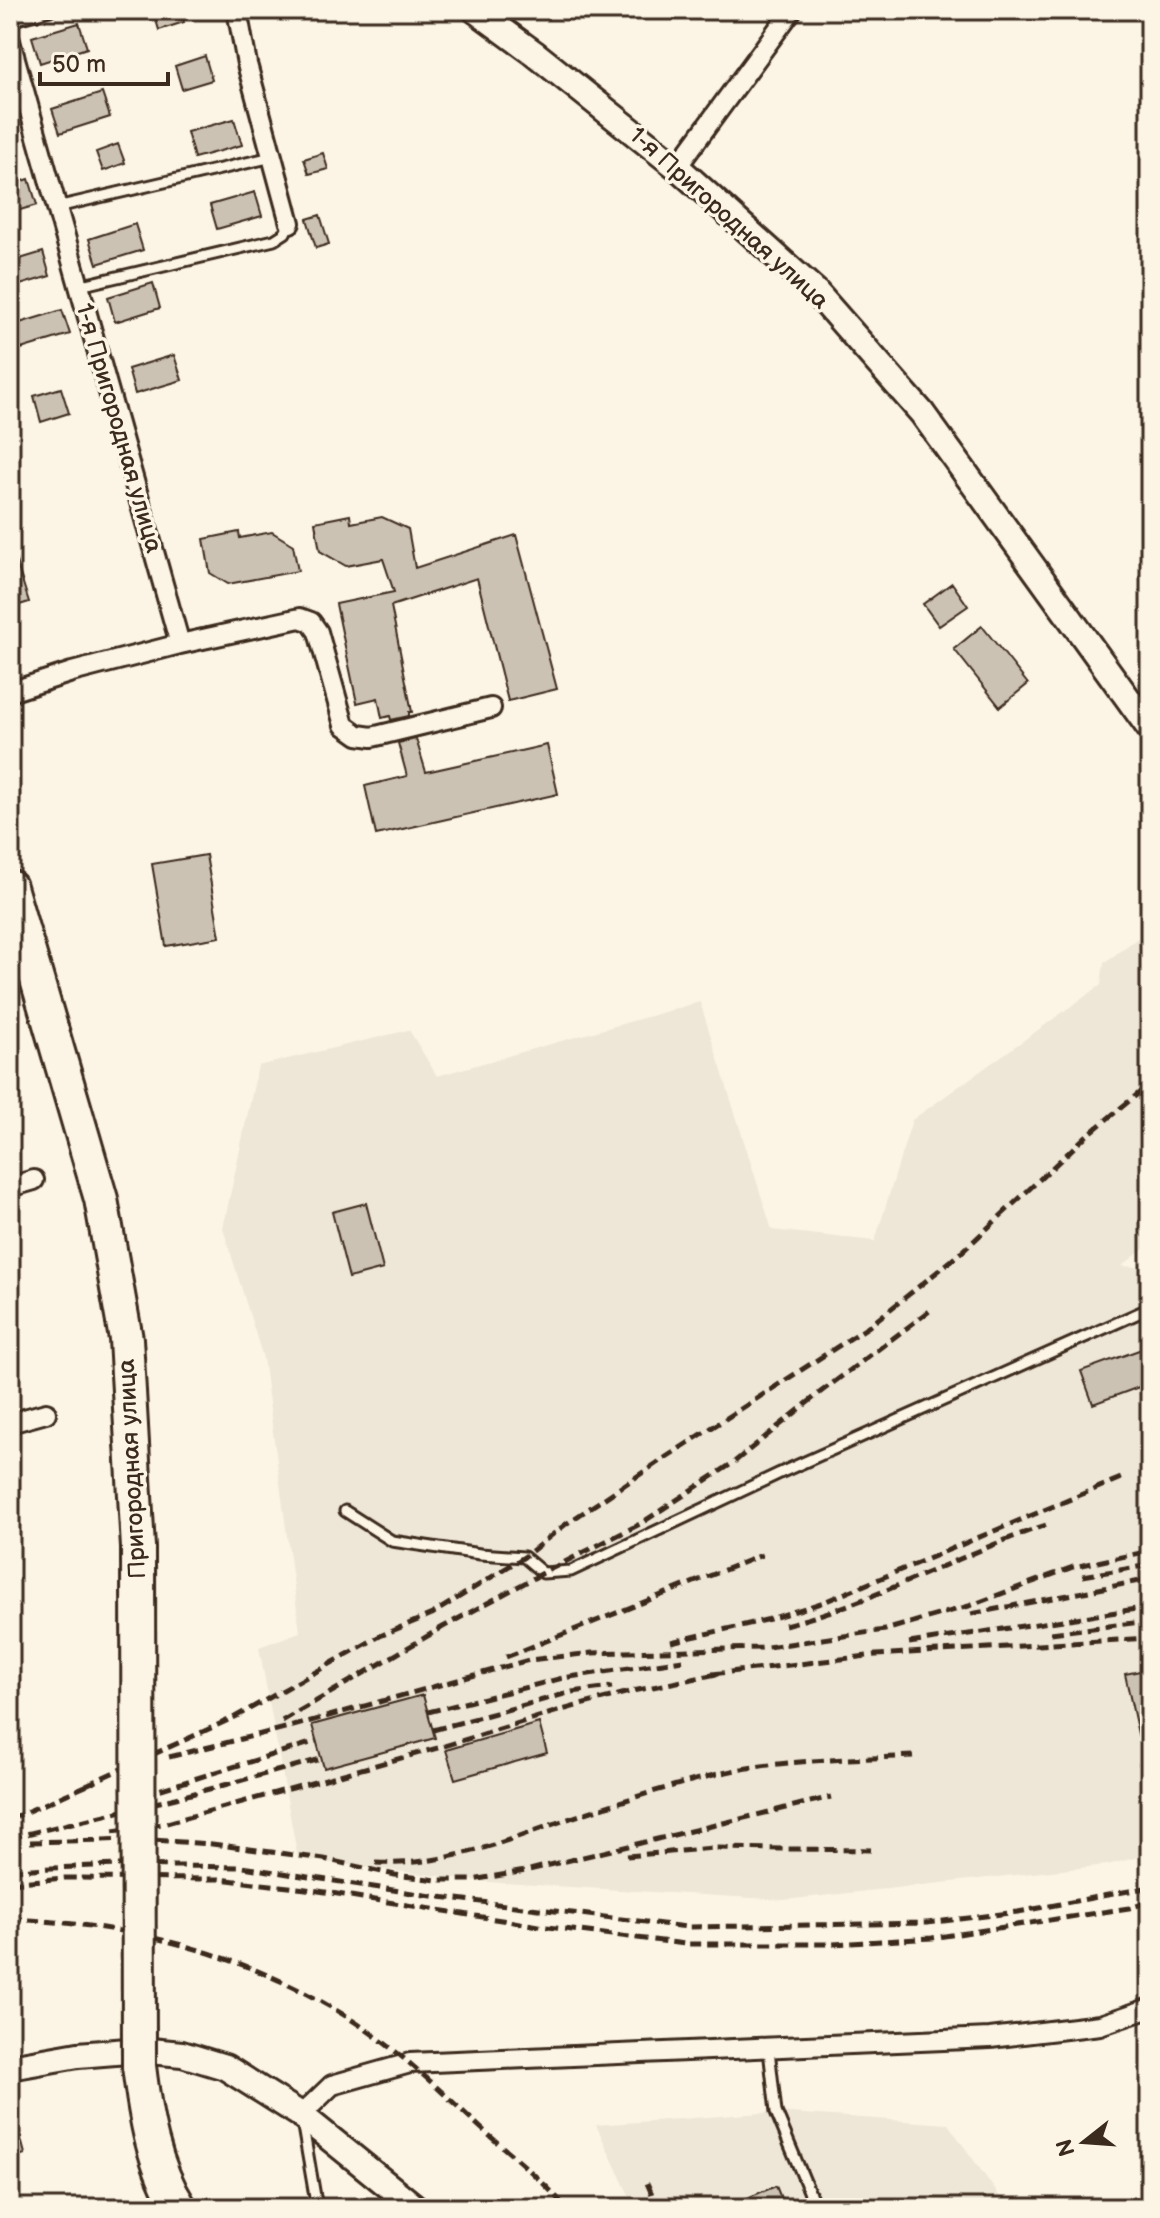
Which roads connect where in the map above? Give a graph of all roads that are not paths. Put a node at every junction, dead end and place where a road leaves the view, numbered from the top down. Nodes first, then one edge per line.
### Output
1 (50, 10) edge
2 (237, 10) edge
3 (475, 10) edge
4 (792, 10) edge
5 (10, 21) edge
6 (10, 41) edge
7 (272, 157) junction
8 (677, 167) junction
9 (55, 208) junction
10 (290, 223) joint
11 (79, 286) junction
12 (180, 644) junction
13 (10, 692) edge
14 (491, 708) dead end
15 (1150, 729) edge
16 (10, 887) edge
17 (17, 936) edge
18 (34, 1180) dead end
19 (10, 1187) edge
20 (1150, 1308) edge
21 (46, 1413) dead end
22 (10, 1423) edge
23 (345, 1511) dead end
24 (1150, 2008) edge
25 (769, 2050) junction
26 (10, 2067) edge
27 (301, 2115) junction
28 (180, 2208) edge
29 (317, 2208) edge
30 (416, 2208) edge
31 (816, 2208) edge

1 - 5 lane
2 - 7 street
3 - 8 street, 1-я Пригородная улица
4 - 8 street
6 - 9 street, 1-я Пригородная улица
7 - 9 lane
7 - 10 street
8 - 15 street, 1-я Пригородная улица
9 - 11 street, 1-я Пригородная улица
10 - 11 lane
11 - 12 street, 1-я Пригородная улица
12 - 13 street
12 - 14 street
16 - 17 highway, Пригородная улица
17 - 28 highway, Пригородная улица, bridge
18 - 19 street
20 - 23 lane
21 - 22 street
24 - 25 street
25 - 27 street
25 - 31 lane
26 - 27 street
27 - 29 lane
27 - 30 street

